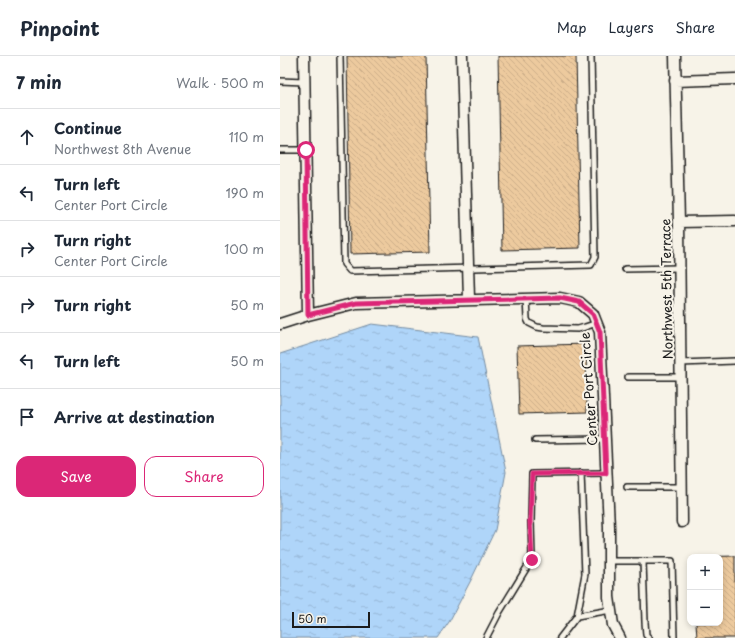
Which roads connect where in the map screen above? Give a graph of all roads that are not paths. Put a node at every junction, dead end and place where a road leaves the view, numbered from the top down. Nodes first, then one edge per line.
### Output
1 (304, 56) edge
2 (340, 56) edge
3 (462, 56) edge
4 (591, 56) edge
5 (675, 56) edge
6 (735, 79) edge
7 (280, 81) edge
8 (675, 81) junction
9 (304, 82) junction
10 (280, 150) edge
11 (306, 150) junction
12 (679, 222) junction
13 (735, 222) edge
14 (468, 268) junction
15 (679, 268) junction
16 (625, 269) dead end
17 (526, 298) junction
18 (469, 299) junction
19 (308, 315) junction
20 (597, 323) junction
21 (280, 324) edge
22 (735, 361) edge
23 (680, 363) junction
24 (628, 377) dead end
25 (680, 377) junction
26 (605, 439) junction
27 (536, 440) dead end
28 (581, 473) junction
29 (606, 473) junction
30 (627, 487) dead end
31 (681, 487) junction
32 (682, 522) dead end
33 (609, 561) junction
34 (644, 561) junction
35 (611, 610) junction
36 (576, 616) junction
37 (486, 638) edge
38 (560, 638) edge
39 (620, 638) edge
40 (649, 638) edge
41 (674, 638) edge

1 - 9 street
2 - 14 lane
3 - 14 street
4 - 14 lane
5 - 8 street, Northwest 5th Terrace
6 - 8 street
7 - 9 lane
8 - 12 street, Northwest 5th Terrace
9 - 11 street
10 - 11 lane
11 - 19 street
12 - 13 street
12 - 15 street, Northwest 5th Terrace
14 - 18 street
15 - 16 lane
15 - 23 street, Northwest 5th Terrace
17 - 18 street, Center Port Circle
17 - 20 street, Center Port Circle
17 - 20 lane
18 - 19 street, Center Port Circle
19 - 21 street, Center Port Circle
20 - 26 street, Center Port Circle
22 - 23 lane
23 - 25 street, Northwest 5th Terrace
24 - 25 lane
25 - 31 street, Northwest 5th Terrace
26 - 27 lane
26 - 29 street, Center Port Circle
28 - 29 lane
28 - 36 lane
28 - 37 lane
29 - 33 street, Center Port Circle
30 - 31 lane
31 - 32 street, Northwest 5th Terrace
33 - 34 lane
33 - 35 street, Center Port Circle
34 - 40 lane
34 - 41 lane
35 - 36 lane
35 - 39 street, Center Port Circle
36 - 38 lane

